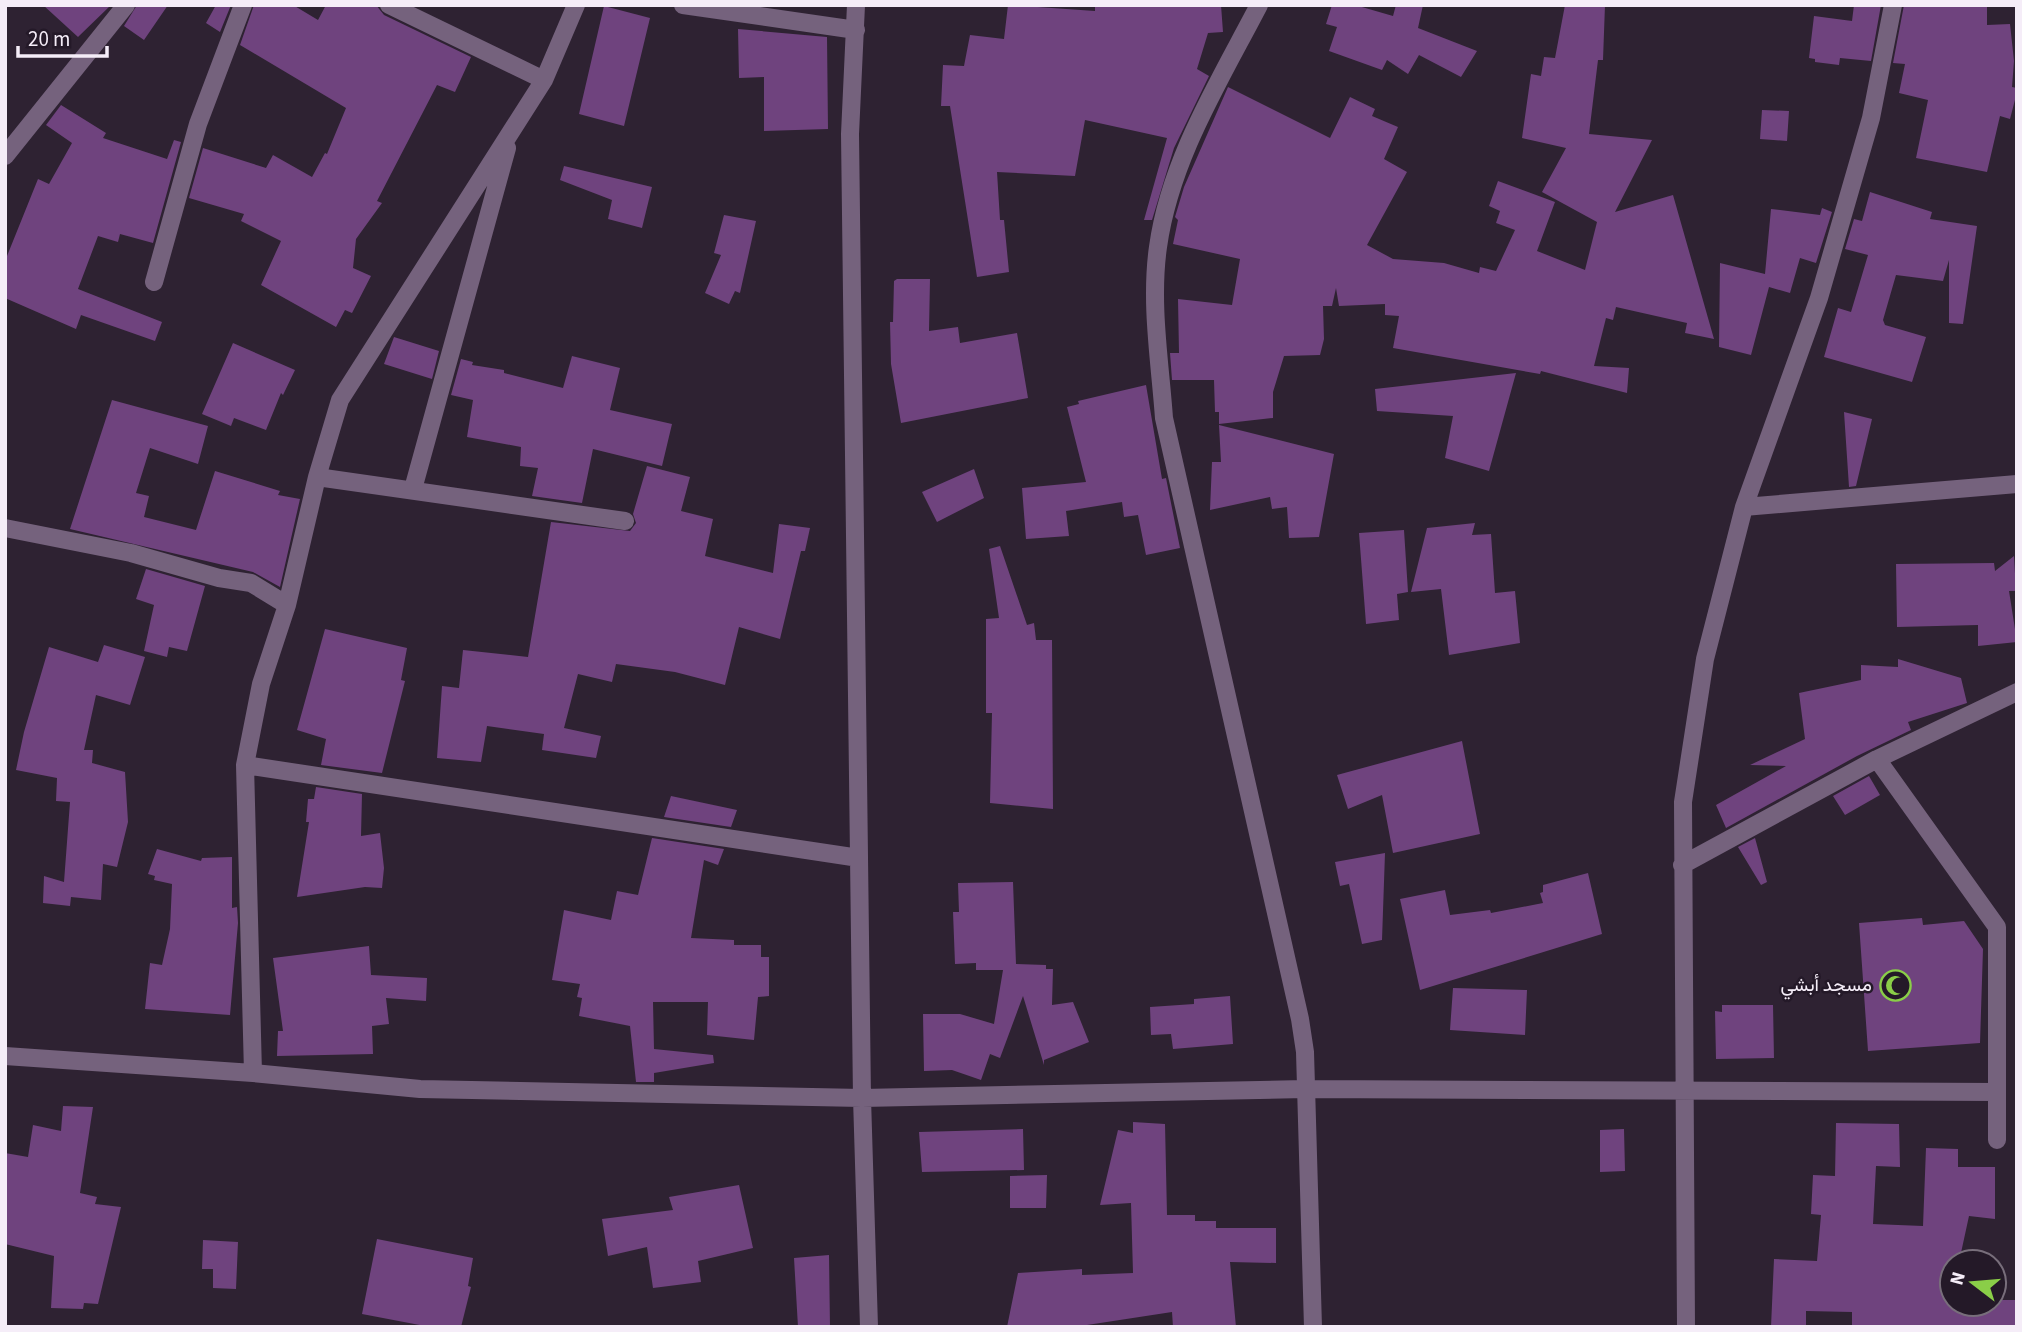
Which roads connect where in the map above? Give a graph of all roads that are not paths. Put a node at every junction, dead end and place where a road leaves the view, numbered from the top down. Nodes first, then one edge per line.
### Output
1 (126, 5) edge
2 (243, 5) edge
3 (389, 5) edge
4 (576, 5) edge
5 (683, 5) edge
6 (856, 5) edge
7 (1259, 5) edge
8 (1893, 5) edge
9 (856, 30) junction
10 (544, 80) junction
11 (511, 131) junction
12 (5, 156) edge
13 (154, 282) dead end
14 (317, 477) junction
15 (2017, 484) edge
16 (413, 489) junction
17 (1744, 507) junction
18 (625, 521) dead end
19 (5, 528) edge
20 (287, 605) junction
21 (2017, 692) edge
22 (1877, 759) junction
23 (245, 765) junction
24 (859, 858) junction
25 (1682, 865) junction
26 (5, 1056) edge
27 (253, 1073) junction
28 (1305, 1089) junction
29 (1684, 1092) junction
30 (1997, 1092) junction
31 (862, 1098) junction
32 (1997, 1140) dead end
33 (869, 1327) edge
34 (1313, 1327) edge
35 (1686, 1327) edge

1 - 12 street
2 - 13 street
3 - 10 street
4 - 10 street
5 - 9 street
6 - 9 street
7 - 28 street
8 - 17 street
9 - 24 street
10 - 11 street
11 - 14 street
11 - 16 street
14 - 16 street
14 - 20 street
15 - 17 street
16 - 18 street
17 - 25 street
19 - 20 street
20 - 23 street
21 - 22 street
22 - 25 street
22 - 30 street
23 - 24 street
23 - 27 street
24 - 31 street
25 - 29 street
26 - 27 street
27 - 31 street
28 - 29 street
28 - 31 street
28 - 34 street
29 - 30 street
29 - 35 street
30 - 32 street
31 - 33 street

